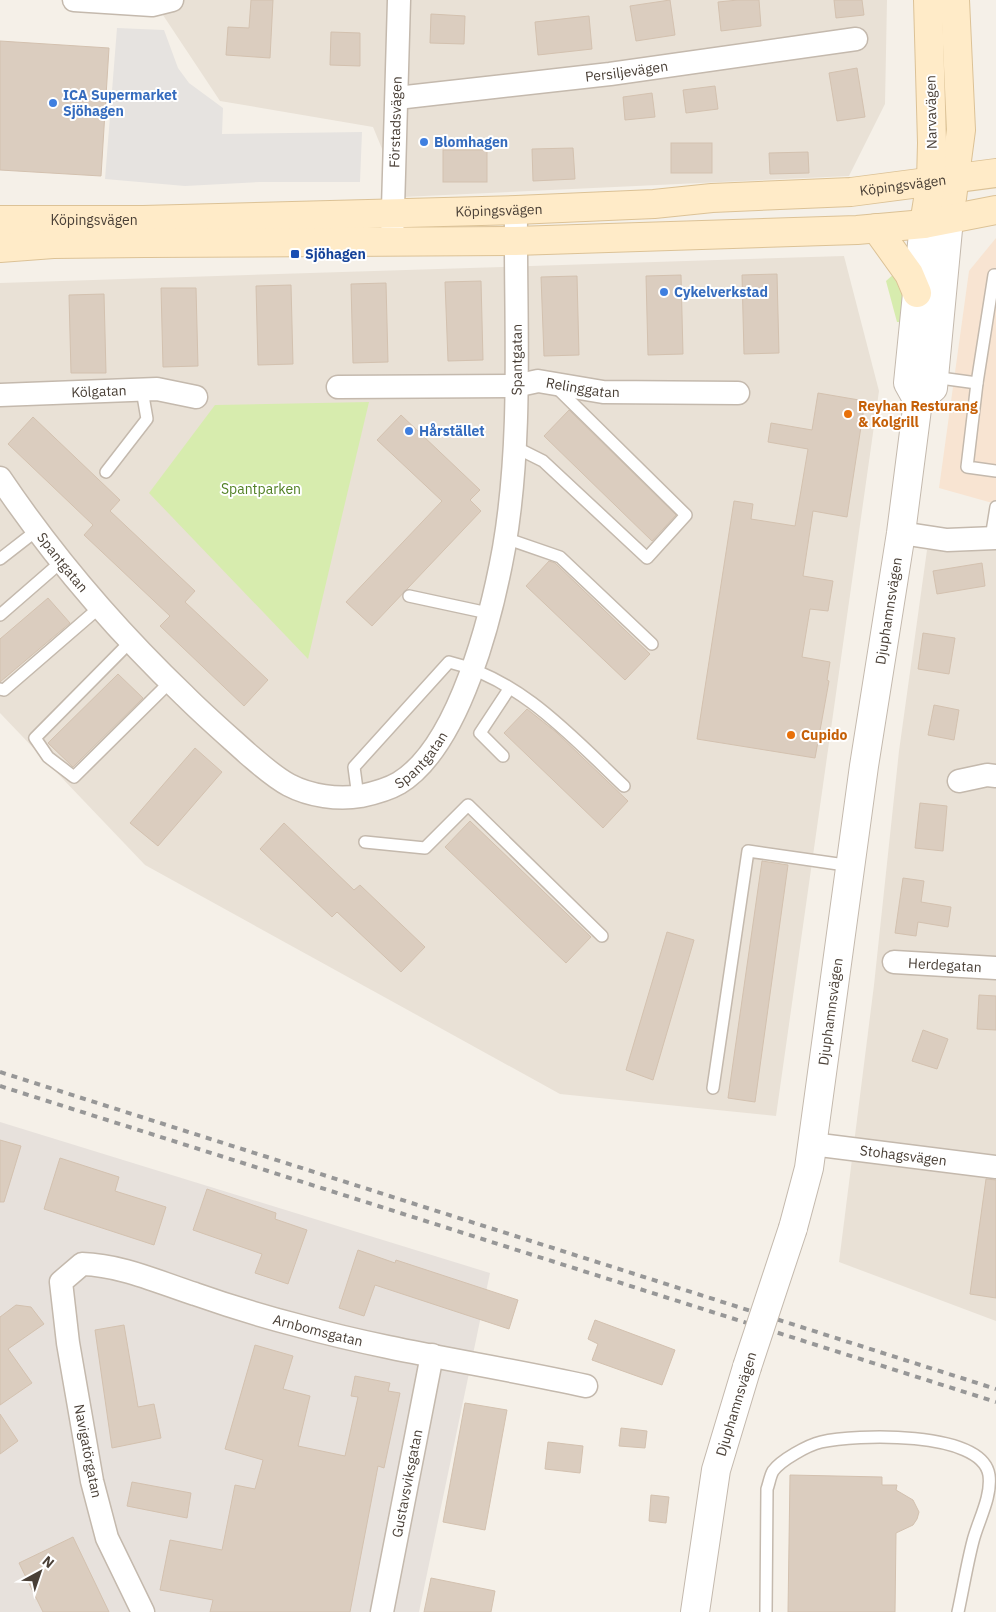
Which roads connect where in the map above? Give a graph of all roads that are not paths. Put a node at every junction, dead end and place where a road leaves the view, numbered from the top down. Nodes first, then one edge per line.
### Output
1 (74, 0) edge
2 (172, 0) edge
3 (400, 0) edge
4 (928, 0) edge
5 (955, 0) edge
6 (856, 39) dead end
7 (397, 98) junction
8 (931, 106) junction
9 (996, 173) edge
10 (996, 188) edge
11 (874, 189) junction
12 (939, 202) junction
13 (516, 210) junction
14 (996, 210) edge
15 (392, 213) junction
16 (0, 220) edge
17 (876, 228) junction
18 (763, 232) junction
19 (516, 241) junction
20 (392, 243) junction
21 (0, 248) edge
22 (996, 275) edge
23 (917, 293) junction
24 (921, 375) junction
25 (977, 383) junction
26 (553, 384) junction
27 (515, 386) junction
28 (338, 387) dead end
29 (142, 390) junction
30 (738, 393) dead end
31 (0, 395) edge
32 (196, 397) dead end
33 (515, 447) junction
34 (996, 471) edge
35 (106, 472) dead end
36 (0, 478) edge
37 (996, 507) edge
38 (36, 531) junction
39 (901, 533) junction
40 (505, 538) junction
41 (993, 538) edge
42 (0, 559) edge
43 (61, 562) junction
44 (410, 596) dead end
45 (100, 608) junction
46 (488, 612) junction
47 (0, 615) edge
48 (130, 642) junction
49 (652, 644) dead end
50 (472, 668) junction
51 (170, 682) junction
52 (0, 689) edge
53 (509, 689) junction
54 (502, 756) dead end
55 (996, 776) edge
56 (958, 781) dead end
57 (624, 786) dead end
58 (358, 797) junction
59 (365, 842) dead end
60 (852, 866) junction
61 (602, 936) dead end
62 (894, 962) dead end
63 (996, 968) edge
64 (713, 1088) dead end
65 (812, 1144) junction
66 (996, 1167) edge
67 (61, 1282) joint
68 (432, 1355) junction
69 (586, 1386) dead end
70 (143, 1612) edge
71 (382, 1612) edge
72 (695, 1612) edge
73 (766, 1612) edge
74 (958, 1612) edge

1 - 2 street
3 - 7 street, Förstadsvägen
4 - 8 main road, Narvavägen
5 - 12 main road, Narvavägen
6 - 7 street, Persiljevägen
7 - 15 street, Förstadsvägen
8 - 11 main road
8 - 12 main road, Narvavägen
9 - 12 main road, Köpingsvägen
10 - 12 main road
11 - 12 main road, Köpingsvägen
11 - 13 main road, Köpingsvägen
12 - 14 main road, Köpingsvägen
12 - 17 main road, Köpingsvägen
12 - 18 main road
12 - 23 street, Djuphamnsvägen
12 - 24 street, Djuphamnsvägen
13 - 15 main road, Köpingsvägen
13 - 19 street, Spantgatan
15 - 16 main road, Köpingsvägen
15 - 20 street, Förstadsvägen
17 - 18 main road, Köpingsvägen
17 - 23 main road
18 - 19 main road, Köpingsvägen
19 - 20 main road, Köpingsvägen
19 - 27 street, Spantgatan
20 - 21 main road, Köpingsvägen
22 - 25 lane
23 - 24 street, Djuphamnsvägen
24 - 25 lane
24 - 39 street, Djuphamnsvägen
25 - 34 lane
26 - 27 street, Relinggatan
26 - 30 street, Relinggatan
26 - 33 lane
27 - 28 street, Relinggatan
27 - 33 street, Spantgatan
29 - 31 street, Kölgatan
29 - 32 street, Kölgatan
29 - 35 lane
33 - 40 street, Spantgatan
36 - 38 street, Spantgatan
37 - 41 lane
38 - 42 lane
38 - 43 street, Spantgatan
39 - 41 street
39 - 60 street, Djuphamnsvägen
40 - 46 street, Spantgatan
40 - 49 lane
43 - 45 street, Spantgatan
43 - 47 lane
44 - 46 lane
45 - 48 street, Spantgatan
45 - 52 lane
46 - 50 street, Spantgatan
48 - 51 street, Spantgatan
48 - 51 lane
50 - 53 lane
50 - 58 street, Spantgatan
50 - 58 lane
51 - 58 street, Spantgatan
53 - 54 lane
53 - 57 lane
55 - 56 street
59 - 61 lane
60 - 64 lane
60 - 65 street, Djuphamnsvägen
62 - 63 street, Herdegatan
65 - 66 street, Stohagsvägen
65 - 72 street, Djuphamnsvägen, bridge
67 - 68 street, Arnbomsgatan
67 - 70 street, Navigatörgatan
68 - 69 street, Arnbomsgatan
68 - 71 street, Gustavsviksgatan
73 - 74 lane

